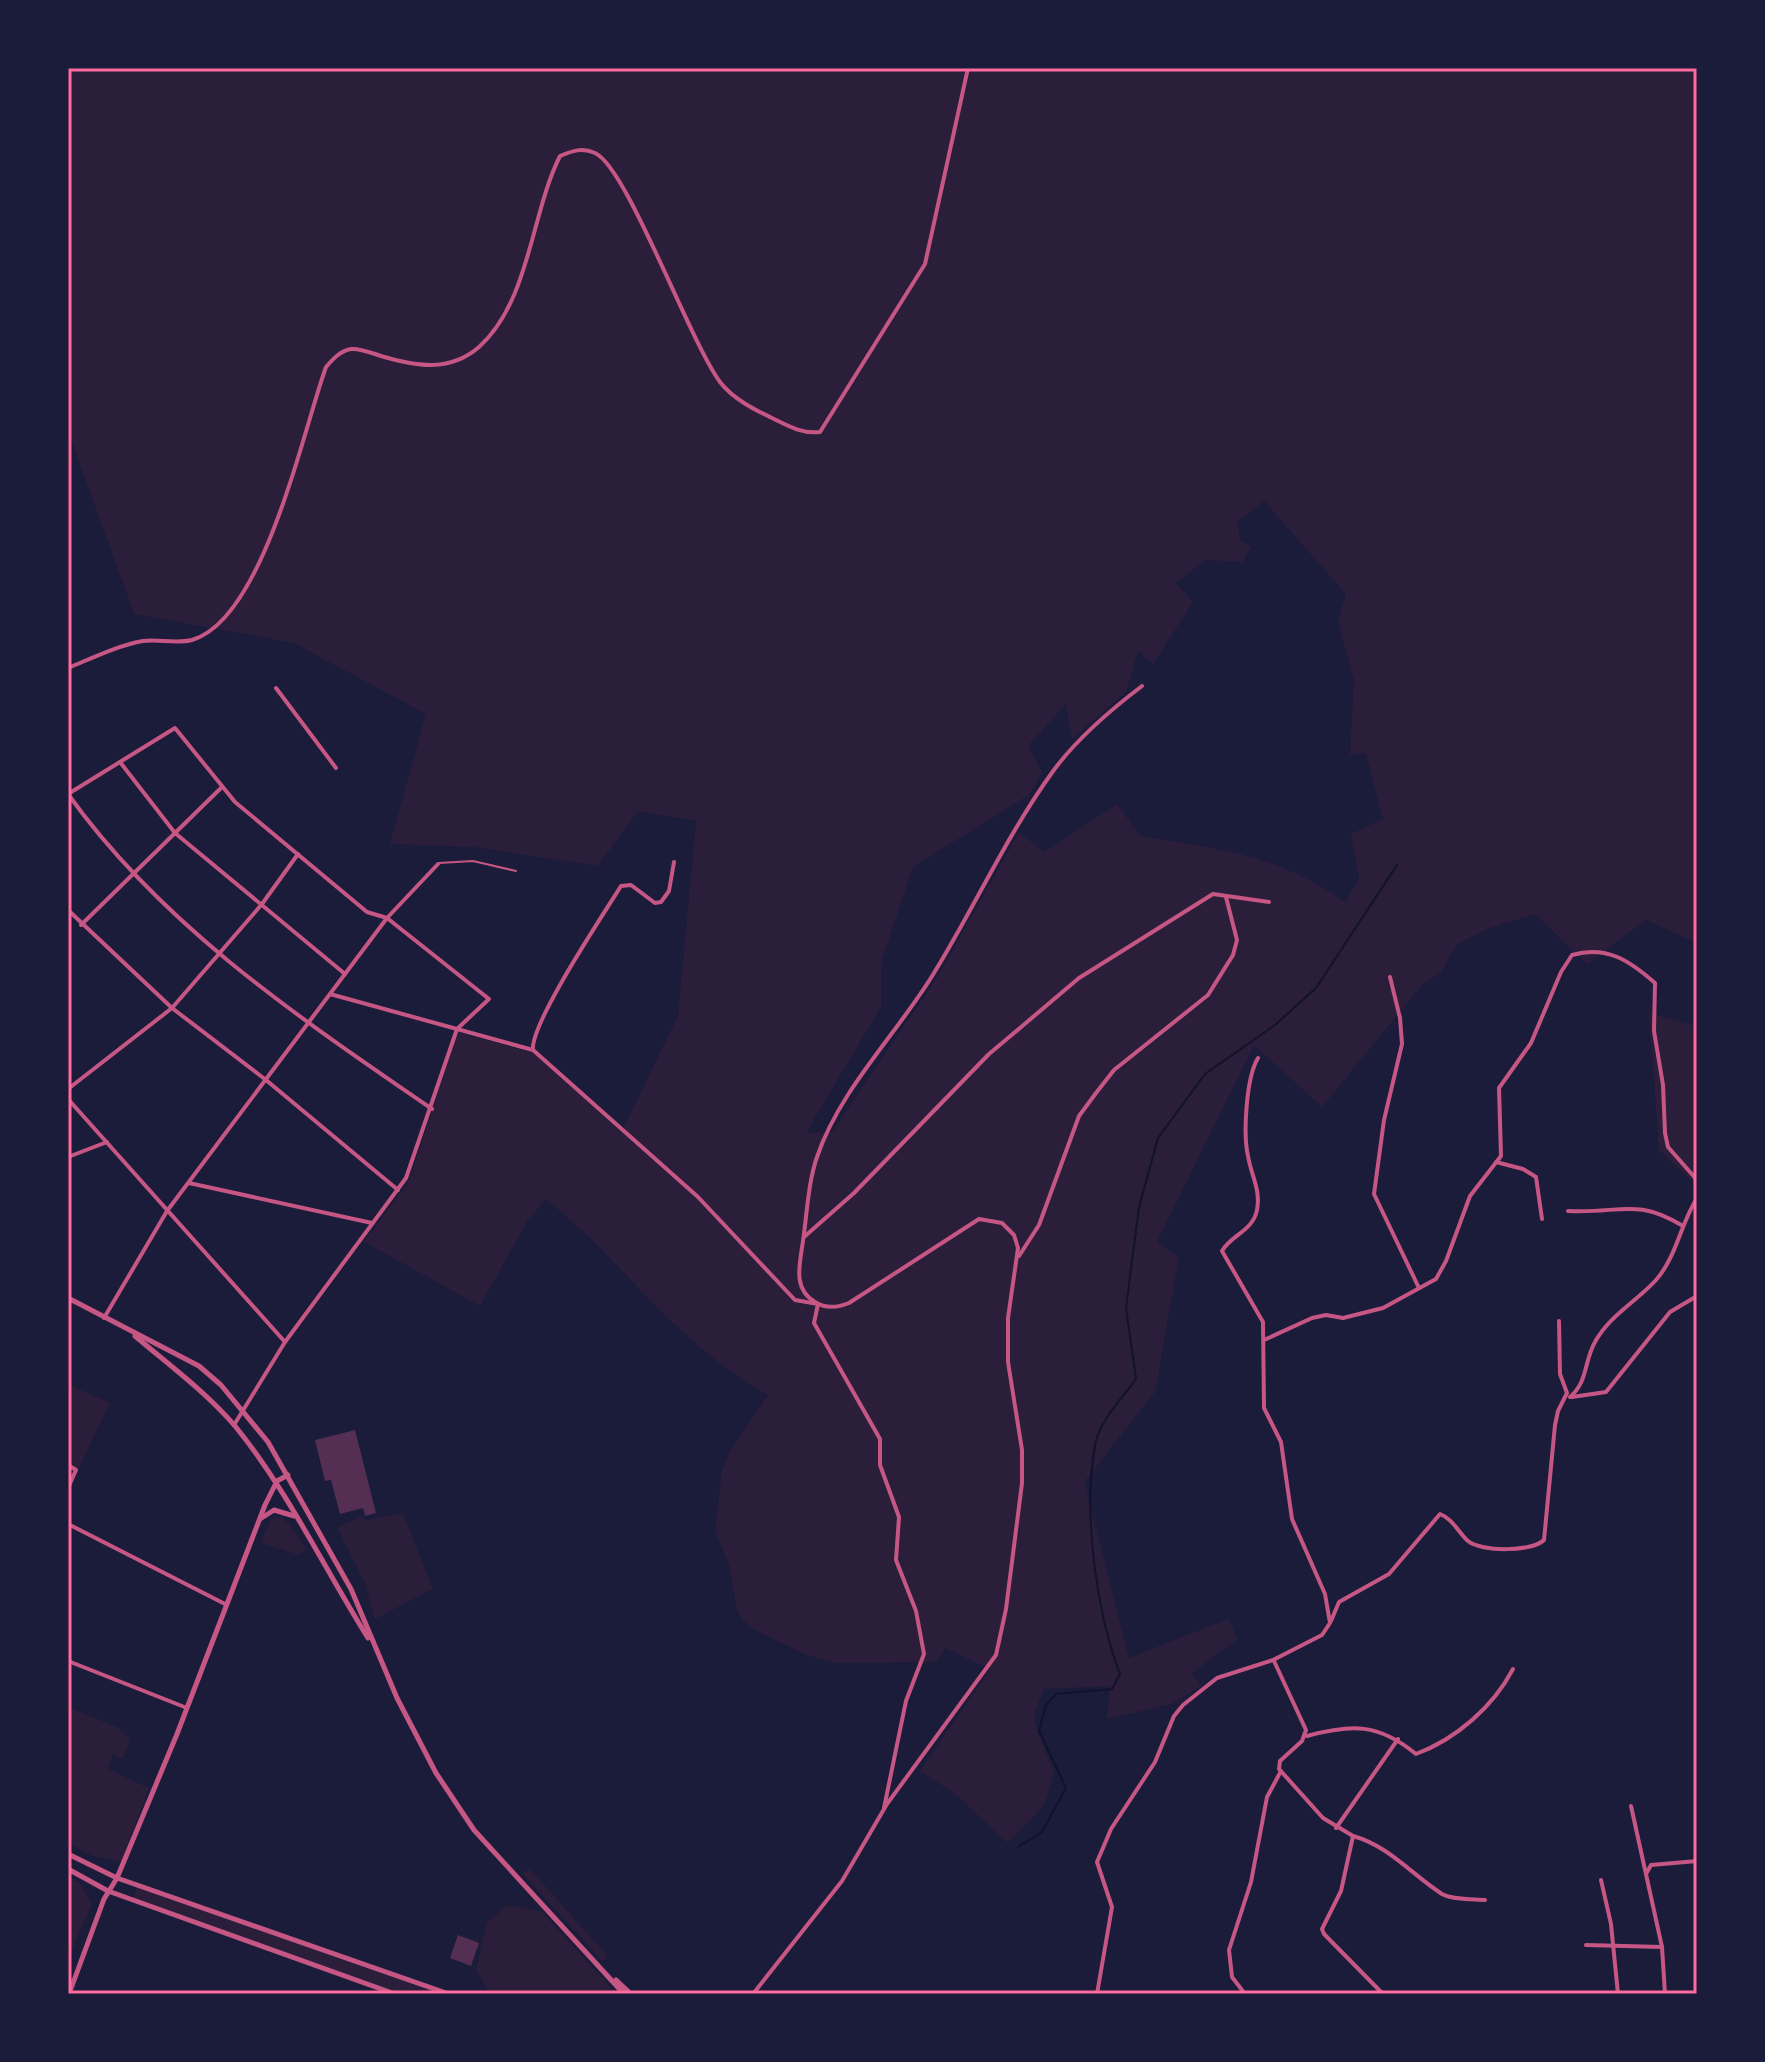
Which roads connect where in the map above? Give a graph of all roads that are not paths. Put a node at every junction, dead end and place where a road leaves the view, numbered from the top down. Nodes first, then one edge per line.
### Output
1 (968, 68) edge
2 (68, 668) edge
3 (1142, 686) dead end
4 (276, 688) dead end
5 (120, 762) junction
6 (336, 768) dead end
7 (221, 788) junction
8 (68, 794) edge
9 (175, 833) junction
10 (298, 854) junction
11 (674, 862) dead end
12 (438, 864) joint
13 (516, 871) dead end
14 (132, 876) junction
15 (1226, 896) junction
16 (1269, 902) dead end
17 (262, 904) junction
18 (68, 910) edge
19 (387, 918) junction
20 (81, 925) junction
21 (218, 952) junction
22 (345, 974) junction
23 (1390, 977) dead end
24 (330, 994) junction
25 (172, 1008) junction
26 (309, 1023) junction
27 (457, 1029) junction
28 (533, 1050) junction
29 (1258, 1058) dead end
30 (266, 1080) junction
31 (68, 1089) edge
32 (68, 1099) edge
33 (432, 1109) junction
34 (107, 1142) junction
35 (68, 1157) edge
36 (1496, 1162) junction
37 (1697, 1180) edge
38 (189, 1183) junction
39 (398, 1190) junction
40 (1697, 1198) edge
41 (167, 1211) junction
42 (1568, 1211) dead end
43 (1542, 1219) dead end
44 (372, 1223) junction
45 (1683, 1226) junction
46 (803, 1237) junction
47 (1017, 1258) junction
48 (1419, 1289) junction
49 (1697, 1296) edge
50 (68, 1298) edge
51 (818, 1304) junction
52 (104, 1318) junction
53 (1559, 1321) dead end
54 (129, 1331) junction
55 (1264, 1340) junction
56 (285, 1342) junction
57 (1569, 1395) junction
58 (242, 1412) junction
59 (234, 1425) junction
60 (68, 1465) edge
61 (288, 1475) junction
62 (277, 1481) junction
63 (68, 1488) edge
64 (296, 1518) junction
65 (259, 1520) junction
66 (68, 1524) edge
67 (227, 1605) junction
68 (1330, 1623) junction
69 (375, 1649) junction
70 (1273, 1660) junction
71 (68, 1661) edge
72 (1513, 1669) dead end
73 (187, 1708) junction
74 (1306, 1736) junction
75 (1398, 1739) junction
76 (1281, 1771) junction
77 (1631, 1806) dead end
78 (883, 1810) junction
79 (1336, 1828) junction
80 (1353, 1836) junction
81 (68, 1854) edge
82 (1697, 1861) edge
83 (68, 1869) edge
84 (117, 1878) junction
85 (1601, 1880) dead end
86 (1645, 1880) junction
87 (108, 1891) junction
88 (1485, 1900) dead end
89 (1586, 1945) dead end
90 (1612, 1946) junction
91 (1662, 1947) junction
92 (598, 1963) junction
93 (69, 1994) edge
94 (395, 1994) edge
95 (449, 1994) edge
96 (624, 1994) edge
97 (631, 1994) edge
98 (753, 1994) edge
99 (1097, 1994) edge
100 (1245, 1994) edge
101 (1383, 1994) edge
102 (1618, 1994) edge
103 (1665, 1994) edge

1 - 2 street
3 - 46 street
4 - 6 street
5 - 7 street
5 - 8 street
5 - 9 street
7 - 9 street
7 - 10 street
8 - 14 street
9 - 14 street
9 - 17 street
10 - 17 street
10 - 19 street
11 - 28 street
12 - 13 lane
12 - 19 street
14 - 20 street
14 - 21 street
15 - 16 street
15 - 46 street
15 - 47 street
17 - 21 street
17 - 22 street
18 - 20 street
19 - 22 street
19 - 27 street
20 - 25 street
21 - 25 street
21 - 26 street
22 - 24 street
23 - 48 street
24 - 26 street
24 - 27 street
25 - 30 street
25 - 31 street
26 - 30 street
26 - 33 street
27 - 28 street
27 - 33 street
28 - 51 street
29 - 55 street
30 - 38 street
30 - 39 street
32 - 34 street
33 - 39 street
34 - 35 street
34 - 41 street
36 - 37 street
36 - 43 street
36 - 48 street
38 - 41 street
38 - 44 street
39 - 44 street
40 - 45 street
41 - 52 street
41 - 56 street
42 - 45 street
44 - 56 street
45 - 57 street
46 - 51 street
47 - 51 street
47 - 78 street
48 - 55 street
49 - 57 street
50 - 52 street
51 - 78 street
52 - 54 street
53 - 57 street
54 - 58 street
54 - 59 street
55 - 68 street
56 - 58 street
57 - 68 street
58 - 59 street
58 - 61 street
59 - 62 street
60 - 63 street
61 - 62 street
61 - 69 street
62 - 64 street
62 - 65 street
64 - 65 street
64 - 69 street
65 - 67 street
66 - 67 street
67 - 73 street
68 - 70 street
69 - 92 street
70 - 74 street
70 - 99 street
71 - 73 street
72 - 75 street
73 - 84 street
74 - 75 street
74 - 76 street
75 - 79 street
76 - 79 street
76 - 100 street
77 - 86 street
78 - 98 street
79 - 80 street
80 - 88 street
80 - 101 street
81 - 84 street
82 - 86 street
83 - 87 street
84 - 87 street
84 - 95 street
85 - 90 street
86 - 91 street
87 - 93 street
87 - 94 street
89 - 90 street
90 - 91 street
90 - 102 street
91 - 103 street
92 - 96 street
92 - 97 street

